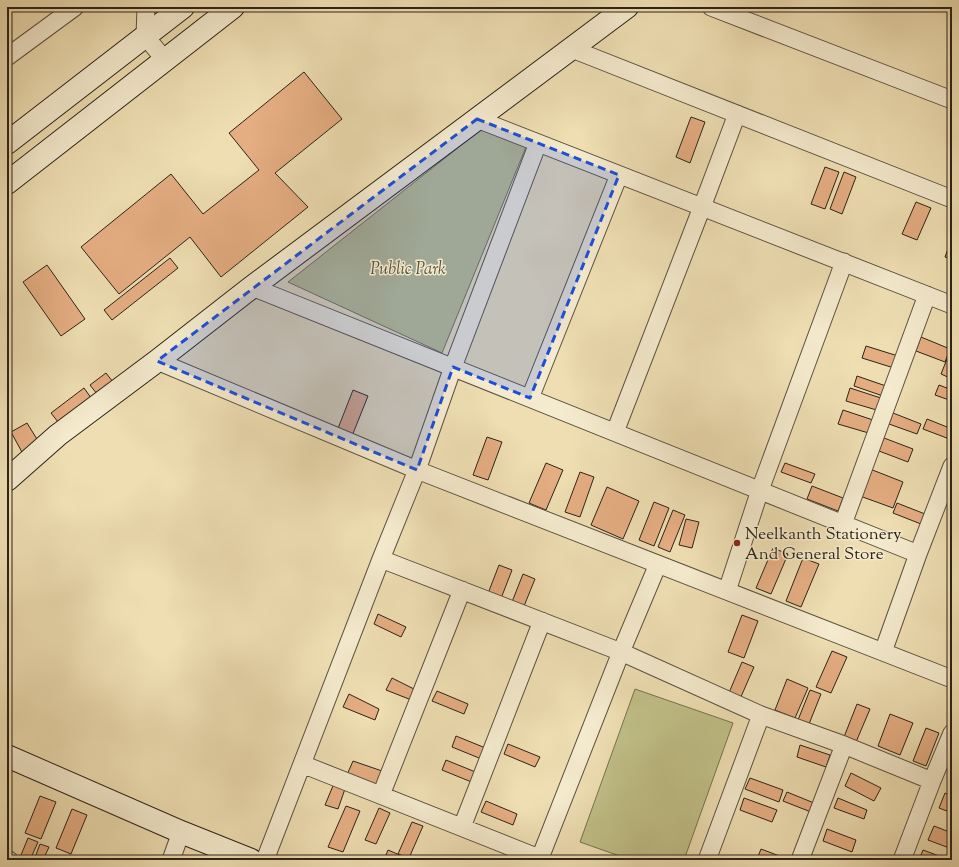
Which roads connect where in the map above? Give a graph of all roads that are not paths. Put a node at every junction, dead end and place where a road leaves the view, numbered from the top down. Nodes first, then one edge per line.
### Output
1 (75, 7) edge
2 (146, 7) edge
3 (183, 7) edge
4 (233, 7) edge
5 (627, 7) edge
6 (711, 7) edge
7 (145, 36) junction
8 (572, 49) junction
9 (7, 57) edge
10 (165, 60) junction
11 (952, 100) edge
12 (737, 114) junction
13 (477, 119) junction
14 (7, 143) edge
15 (538, 143) junction
16 (619, 174) junction
17 (7, 183) edge
18 (952, 199) edge
19 (702, 207) junction
20 (844, 262) junction
21 (252, 286) junction
22 (927, 295) junction
23 (952, 305) edge
24 (157, 361) junction
25 (453, 367) junction
26 (530, 398) junction
27 (614, 432) junction
28 (952, 466) edge
29 (417, 470) junction
30 (7, 480) edge
31 (760, 490) junction
32 (843, 524) junction
33 (918, 554) junction
34 (380, 559) junction
35 (658, 564) junction
36 (462, 590) junction
37 (726, 591) junction
38 (542, 621) junction
39 (621, 652) junction
40 (883, 652) junction
41 (952, 679) edge
42 (761, 715) junction
43 (952, 733) edge
44 (844, 744) junction
45 (7, 756) edge
46 (302, 764) junction
47 (932, 781) junction
48 (381, 795) junction
49 (462, 827) junction
50 (181, 832) junction
51 (542, 859) edge
52 (171, 860) edge
53 (251, 860) edge
54 (265, 860) edge
55 (707, 860) edge
56 (800, 860) edge
57 (902, 860) edge

1 - 9 street
2 - 7 street
3 - 7 street
4 - 10 street
5 - 8 street
6 - 11 street
7 - 10 street
7 - 14 street
8 - 12 street
8 - 13 street
10 - 17 street
12 - 18 street
12 - 19 street
13 - 15 street
13 - 21 street
15 - 16 street
15 - 25 street
16 - 19 street
16 - 26 street
19 - 20 street
19 - 27 street
20 - 22 street
20 - 31 street
21 - 24 street
21 - 25 street
22 - 23 street
22 - 32 street
24 - 29 street
24 - 30 street
25 - 26 street
25 - 29 street
26 - 27 street
27 - 31 street
28 - 33 street
29 - 34 street
29 - 35 street
31 - 32 street
31 - 37 street
32 - 33 street
33 - 40 street
34 - 36 street
34 - 46 street
35 - 37 street
35 - 39 street
36 - 38 street
36 - 48 street
37 - 40 street
38 - 39 street
38 - 49 street
39 - 42 street
39 - 51 street
40 - 41 street
42 - 44 street
42 - 55 street
43 - 47 street
44 - 47 street
44 - 56 street
45 - 50 street
46 - 48 street
46 - 54 street
47 - 57 street
48 - 49 street
49 - 51 street
50 - 52 street
50 - 53 street

